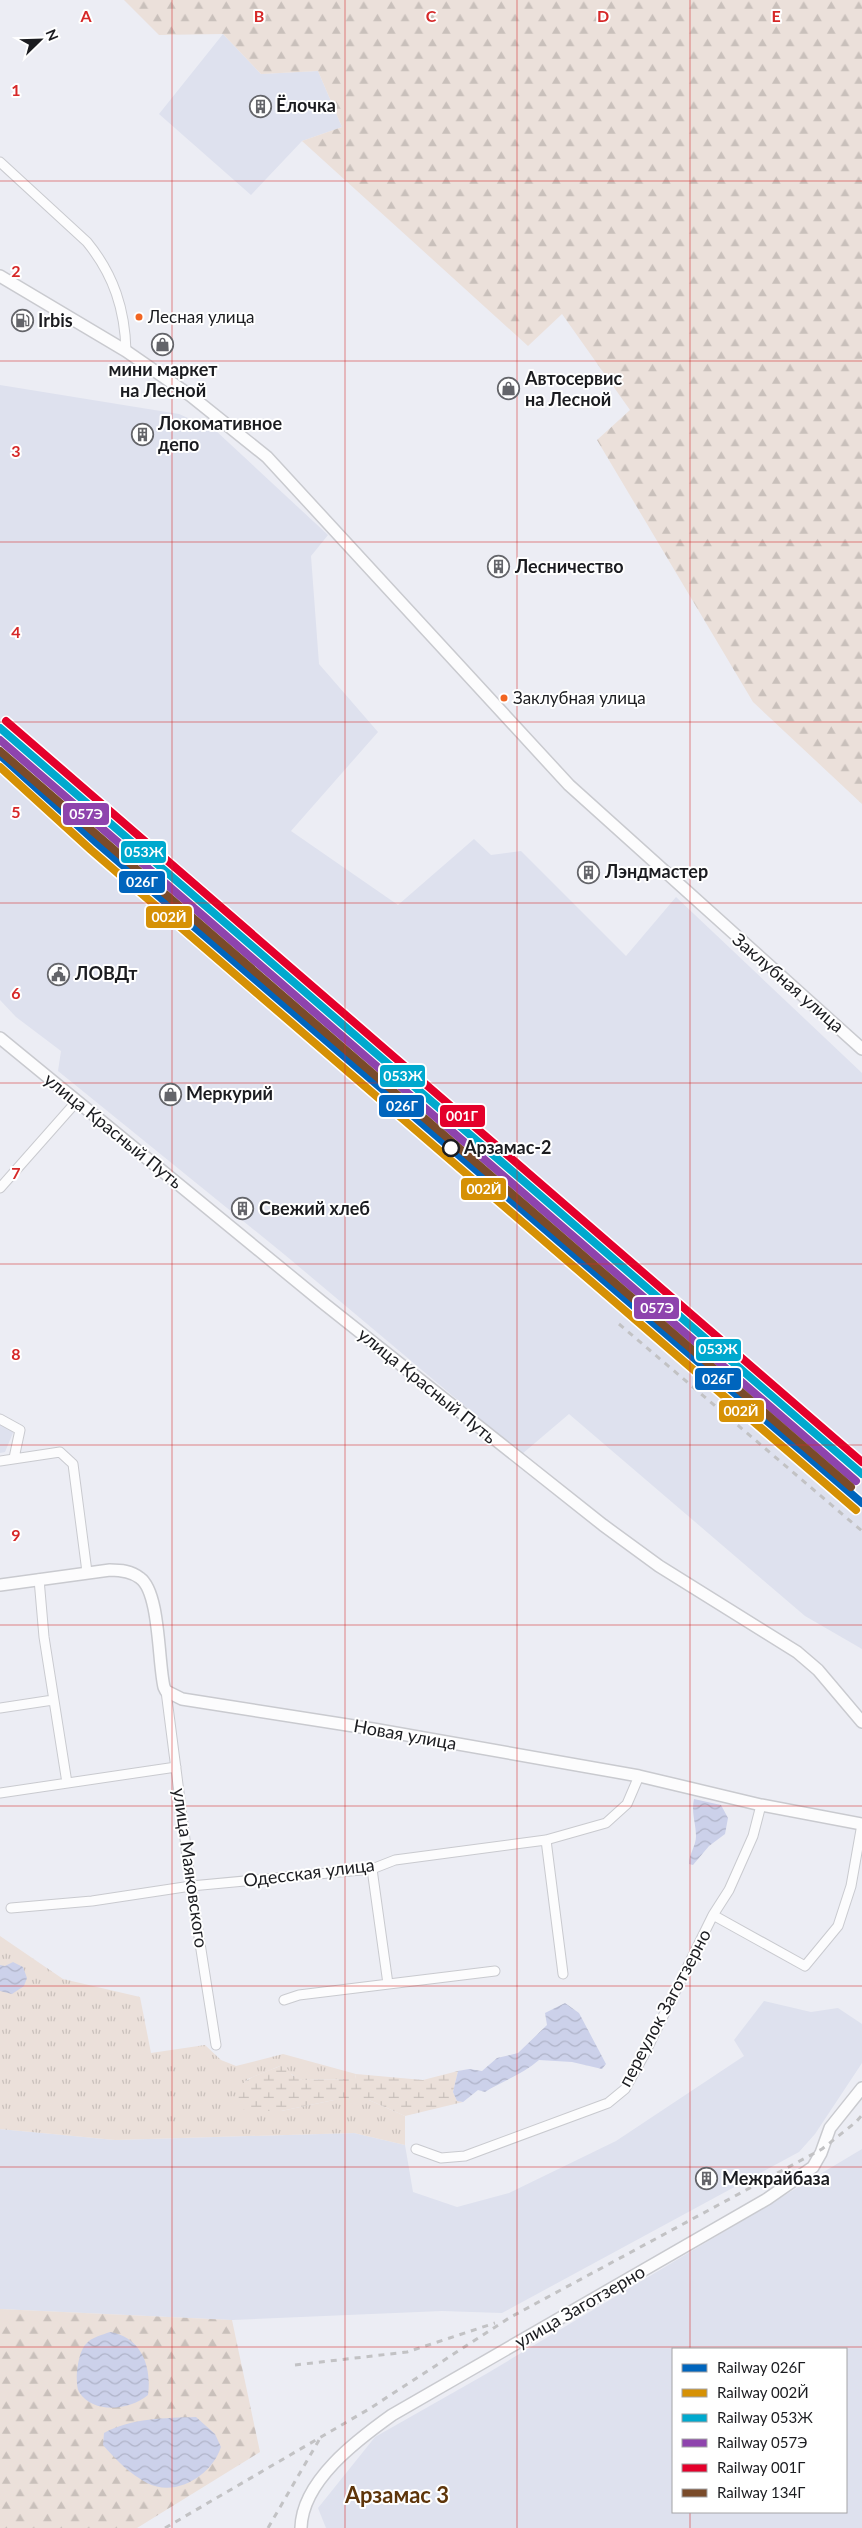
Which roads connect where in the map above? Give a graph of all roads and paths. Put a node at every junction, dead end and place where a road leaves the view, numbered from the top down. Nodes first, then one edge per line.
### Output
1 (0, 162) edge
2 (0, 276) edge
3 (126, 352) junction
4 (0, 1038) edge
5 (862, 1049) edge
6 (77, 1101) junction
7 (0, 1188) edge
8 (0, 1419) edge
9 (14, 1458) junction
10 (0, 1461) edge
11 (87, 1572) junction
12 (39, 1579) junction
13 (0, 1585) edge
14 (166, 1692) junction
15 (53, 1700) junction
16 (0, 1708) edge
17 (862, 1722) edge
18 (176, 1767) junction
19 (639, 1776) junction
20 (67, 1783) junction
21 (0, 1793) edge
22 (761, 1805) junction
23 (862, 1824) edge
24 (546, 1840) junction
25 (372, 1869) junction
26 (192, 1886) junction
27 (11, 1908) dead end
28 (713, 1915) junction
29 (495, 1971) dead end
30 (563, 1974) dead end
31 (388, 1984) junction
32 (284, 2000) dead end
33 (216, 2044) dead end
34 (862, 2088) edge
35 (416, 2149) dead end
36 (301, 2528) edge

1 - 3 street
2 - 3 main road
3 - 5 main road, Заклубная улица
4 - 6 main road, улица Красный Путь
6 - 7 street
6 - 17 main road, улица Красный Путь
8 - 9 street
9 - 10 street
9 - 11 street
11 - 12 main road
11 - 14 main road
12 - 13 main road
12 - 15 street
14 - 18 street, улица Маяковского
14 - 19 main road, Новая улица
15 - 16 street
15 - 20 street
18 - 20 street
18 - 26 street, улица Маяковского
19 - 22 main road, Новая улица
19 - 24 street, Одесская улица
20 - 21 street
22 - 23 main road, Новая улица
22 - 28 street, переулок Заготзерно
23 - 28 street
24 - 25 street, Одесская улица
24 - 30 street
25 - 26 street, Одесская улица
25 - 31 street
26 - 27 street, Одесская улица
26 - 33 street, улица Маяковского
28 - 35 street, переулок Заготзерно
29 - 31 street
31 - 32 street
34 - 36 main road, улица Заготзерно

